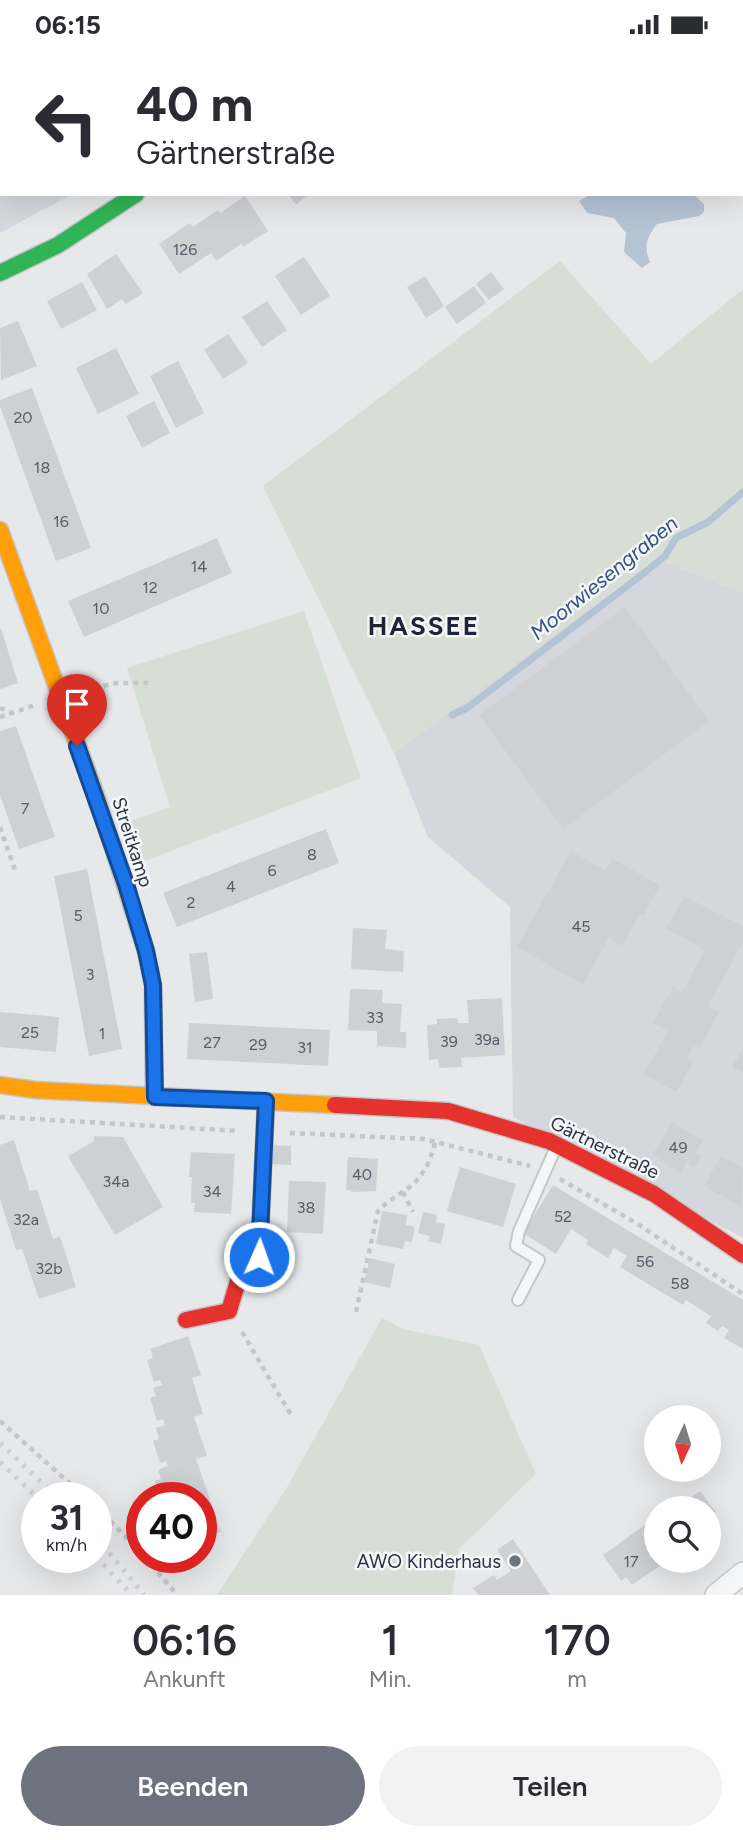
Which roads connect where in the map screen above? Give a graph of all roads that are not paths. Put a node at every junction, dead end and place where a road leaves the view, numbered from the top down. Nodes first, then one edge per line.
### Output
1 (133, 196) edge
2 (0, 273) edge
3 (0, 530) edge
4 (0, 1086) edge
5 (155, 1097) junction
6 (266, 1101) junction
7 (557, 1145) junction
8 (743, 1255) edge
9 (518, 1300) dead end
10 (186, 1320) dead end
11 (743, 1573) edge
12 (716, 1595) edge

1 - 2 street
3 - 5 street, Streitkamp
4 - 5 street, Gärtnerstraße
5 - 6 street, Gärtnerstraße
6 - 7 street, Gärtnerstraße
6 - 10 street
7 - 8 street, Gärtnerstraße
7 - 9 lane
11 - 12 street

